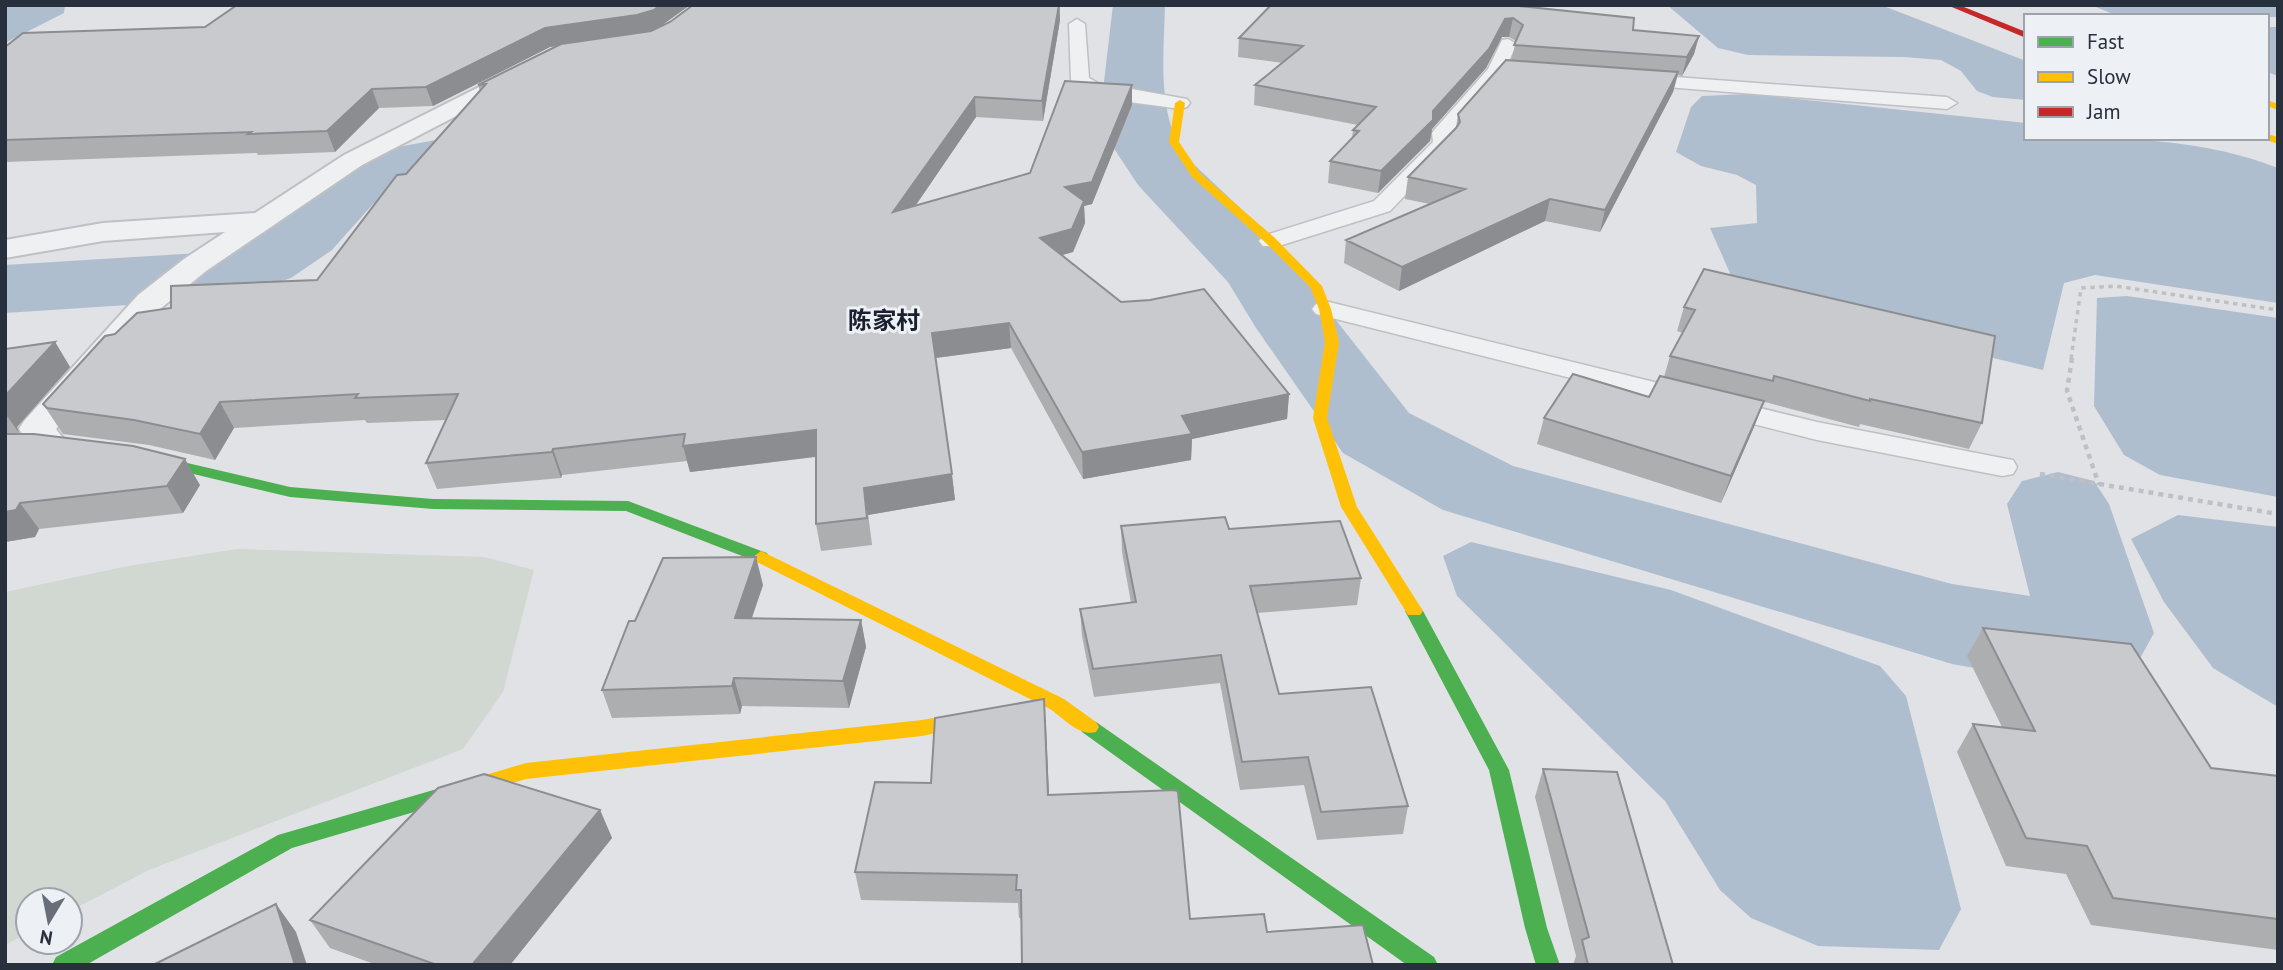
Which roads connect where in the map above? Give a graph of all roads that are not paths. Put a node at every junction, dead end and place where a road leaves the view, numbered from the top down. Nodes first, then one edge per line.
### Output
1 (1951, 5) edge
2 (1077, 24) dead end
3 (2024, 34) edge
4 (1508, 44) edge
5 (547, 60) edge
6 (1617, 79) edge
7 (1180, 103) joint
8 (1947, 103) dead end
9 (261, 220) junction
10 (1271, 241) junction
11 (5, 249) edge
12 (1325, 309) junction
13 (47, 446) edge
14 (124, 455) edge
15 (2003, 467) road end
16 (1057, 704) junction
17 (1030, 709) edge
18 (1003, 713) edge
19 (64, 965) edge
20 (1426, 965) edge
21 (1548, 965) edge

1 - 3 main road
2 - 7 lane
4 - 10 lane
5 - 9 street
6 - 8 lane
7 - 10 main road
9 - 11 street
9 - 13 street
10 - 12 main road
12 - 15 lane
12 - 21 main road
14 - 16 main road
16 - 17 main road
16 - 20 main road
18 - 19 main road

